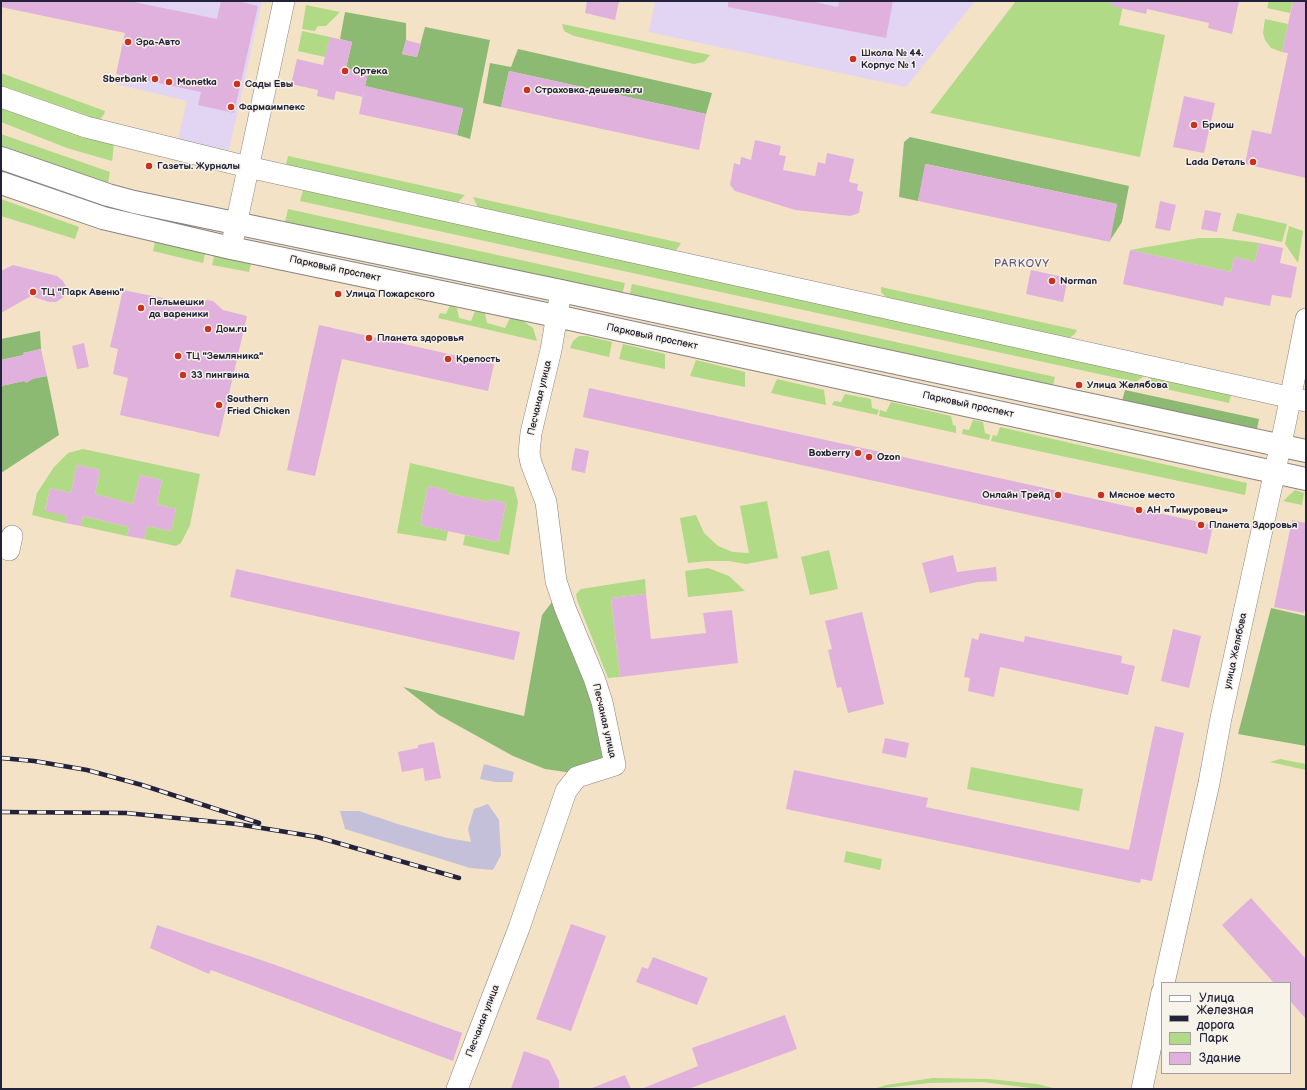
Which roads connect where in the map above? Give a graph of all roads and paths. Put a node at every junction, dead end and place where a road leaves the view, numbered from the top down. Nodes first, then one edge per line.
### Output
1 (284, 1) edge
2 (1, 97) edge
3 (1, 158) edge
4 (248, 167) junction
5 (1, 183) edge
6 (236, 224) junction
7 (231, 248) junction
8 (561, 291) junction
9 (556, 316) junction
10 (1306, 318) edge
11 (1298, 399) edge
12 (1280, 445) junction
13 (1306, 452) edge
14 (1274, 472) junction
15 (1306, 478) edge
16 (1164, 982) edge
17 (1161, 997) edge
18 (1144, 1088) edge
19 (457, 1089) edge

1 - 4 street
2 - 4 street
3 - 6 main road
4 - 6 street
4 - 11 street
5 - 7 main road, Парковый проспект
6 - 7 street
6 - 8 main road
7 - 9 main road, Парковый проспект
8 - 9 street, Песчаная улица
8 - 12 main road
9 - 14 main road, Парковый проспект
9 - 19 street, Песчаная улица
10 - 11 street, улица Желябова
11 - 12 street, улица Желябова
12 - 13 main road
12 - 14 street, улица Желябова
14 - 15 main road, Парковый проспект
14 - 16 street, улица Желябова
17 - 18 street

